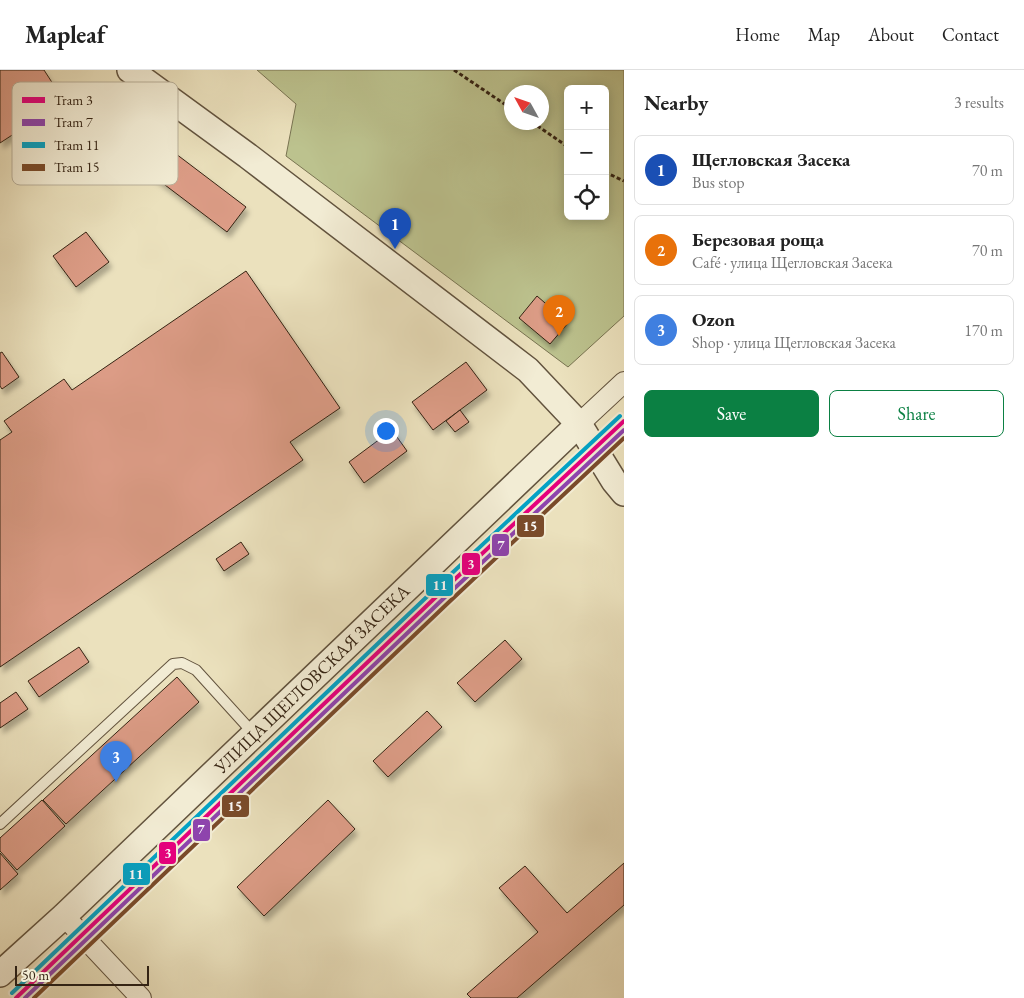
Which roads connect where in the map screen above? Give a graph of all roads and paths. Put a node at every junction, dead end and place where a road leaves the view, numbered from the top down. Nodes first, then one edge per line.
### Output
1 (130, 70) edge
2 (454, 70) edge
3 (146, 82) edge
4 (504, 104) edge
5 (178, 105) edge
6 (544, 130) edge
7 (564, 144) edge
8 (609, 174) edge
9 (624, 180) edge
10 (624, 382) edge
11 (579, 424) junction
12 (624, 492) edge
13 (254, 734) junction
14 (0, 824) edge
15 (64, 916) junction
16 (0, 974) edge
17 (141, 998) edge

1 - 3 street
2 - 4 path
5 - 11 street
6 - 7 path
8 - 9 path
10 - 11 street, УЛИЦА ЩЕГЛОВСКАЯ ЗАСЕКА
11 - 12 street
11 - 13 street, УЛИЦА ЩЕГЛОВСКАЯ ЗАСЕКА
13 - 14 lane
13 - 15 street, УЛИЦА ЩЕГЛОВСКАЯ ЗАСЕКА
15 - 16 street, УЛИЦА ЩЕГЛОВСКАЯ ЗАСЕКА
15 - 17 street

